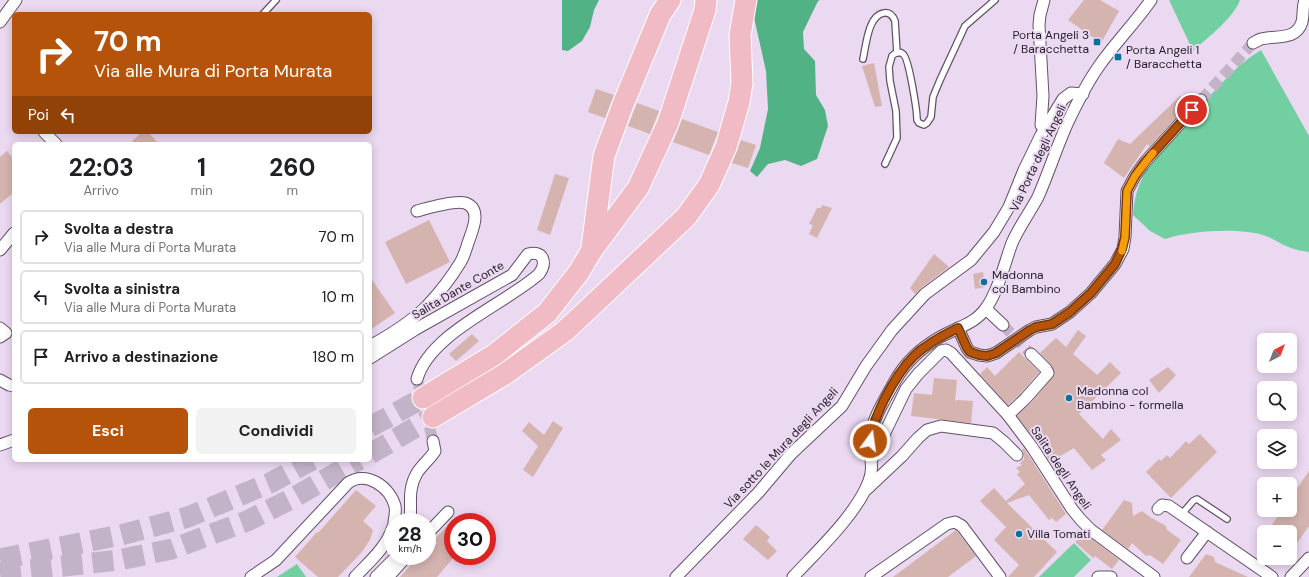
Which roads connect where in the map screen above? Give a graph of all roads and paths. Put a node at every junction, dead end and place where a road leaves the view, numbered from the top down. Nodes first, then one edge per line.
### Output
1 (16, 0) edge
2 (276, 0) edge
3 (670, 0) edge
4 (706, 0) edge
5 (746, 0) edge
6 (995, 0) edge
7 (1044, 0) edge
8 (1151, 0) edge
9 (1305, 0) edge
10 (265, 12) edge
11 (0, 22) edge
12 (1253, 43) tunnel mouth
13 (897, 52) junction
14 (863, 59) dead end
15 (1083, 94) junction
16 (1201, 100) tunnel mouth
17 (1044, 129) junction
18 (46, 134) edge
19 (54, 142) edge
20 (885, 164) dead end
21 (417, 211) dead end
22 (12, 235) edge
23 (0, 250) edge
24 (592, 250) junction
25 (986, 309) junction
26 (1003, 325) tunnel mouth
27 (958, 328) junction
28 (372, 345) edge
29 (1031, 354) tunnel mouth
30 (372, 357) edge
31 (0, 382) edge
32 (12, 385) edge
33 (420, 388) joint
34 (1008, 415) junction
35 (433, 417) tunnel mouth
36 (12, 441) edge
37 (433, 441) tunnel mouth
38 (0, 445) edge
39 (1016, 455) dead end
40 (872, 459) junction
41 (865, 490) junction
42 (1158, 509) dead end
43 (448, 512) dead end
44 (395, 513) edge
45 (410, 513) edge
46 (1181, 514) junction
47 (1227, 519) dead end
48 (436, 525) edge
49 (1207, 532) junction
50 (384, 544) edge
51 (1187, 558) dead end
52 (1309, 558) edge
53 (388, 565) edge
54 (399, 565) edge
55 (251, 577) edge
56 (354, 577) edge
57 (376, 577) edge
58 (388, 577) edge
59 (676, 577) edge
60 (793, 577) edge
61 (871, 577) edge
62 (1000, 577) edge
63 (1098, 577) edge
64 (1111, 577) edge
65 (1154, 577) edge
66 (1272, 577) edge
67 (1291, 577) edge

1 - 11 street
2 - 10 lane
3 - 24 highway
4 - 24 highway
5 - 35 highway
6 - 13 lane
7 - 17 street
8 - 15 street, Via Porta degli Angeli
9 - 12 street
13 - 14 lane
13 - 20 lane
15 - 17 street, Via sotto le Mura degli Angeli
15 - 25 street, Via Porta degli Angeli
16 - 27 street
17 - 59 street, Via sotto le Mura degli Angeli
18 - 19 street
21 - 28 street, Salita Dante Conte
22 - 23 street
24 - 33 highway
25 - 26 street
25 - 27 street, Via Porta degli Angeli
27 - 40 street, Via Porta degli Angeli
29 - 34 street
30 - 33 street, Salita Dante Conte
31 - 32 street
34 - 40 street, Salita degli Angeli
34 - 65 street, Salita degli Angeli
36 - 38 street
37 - 45 street
39 - 41 street
40 - 41 street
41 - 60 street
42 - 46 street
43 - 48 street
44 - 55 street
46 - 47 lane
46 - 49 street
49 - 51 street
49 - 66 street
50 - 56 street
52 - 67 street
53 - 57 street
54 - 58 street
61 - 62 street
63 - 64 street

